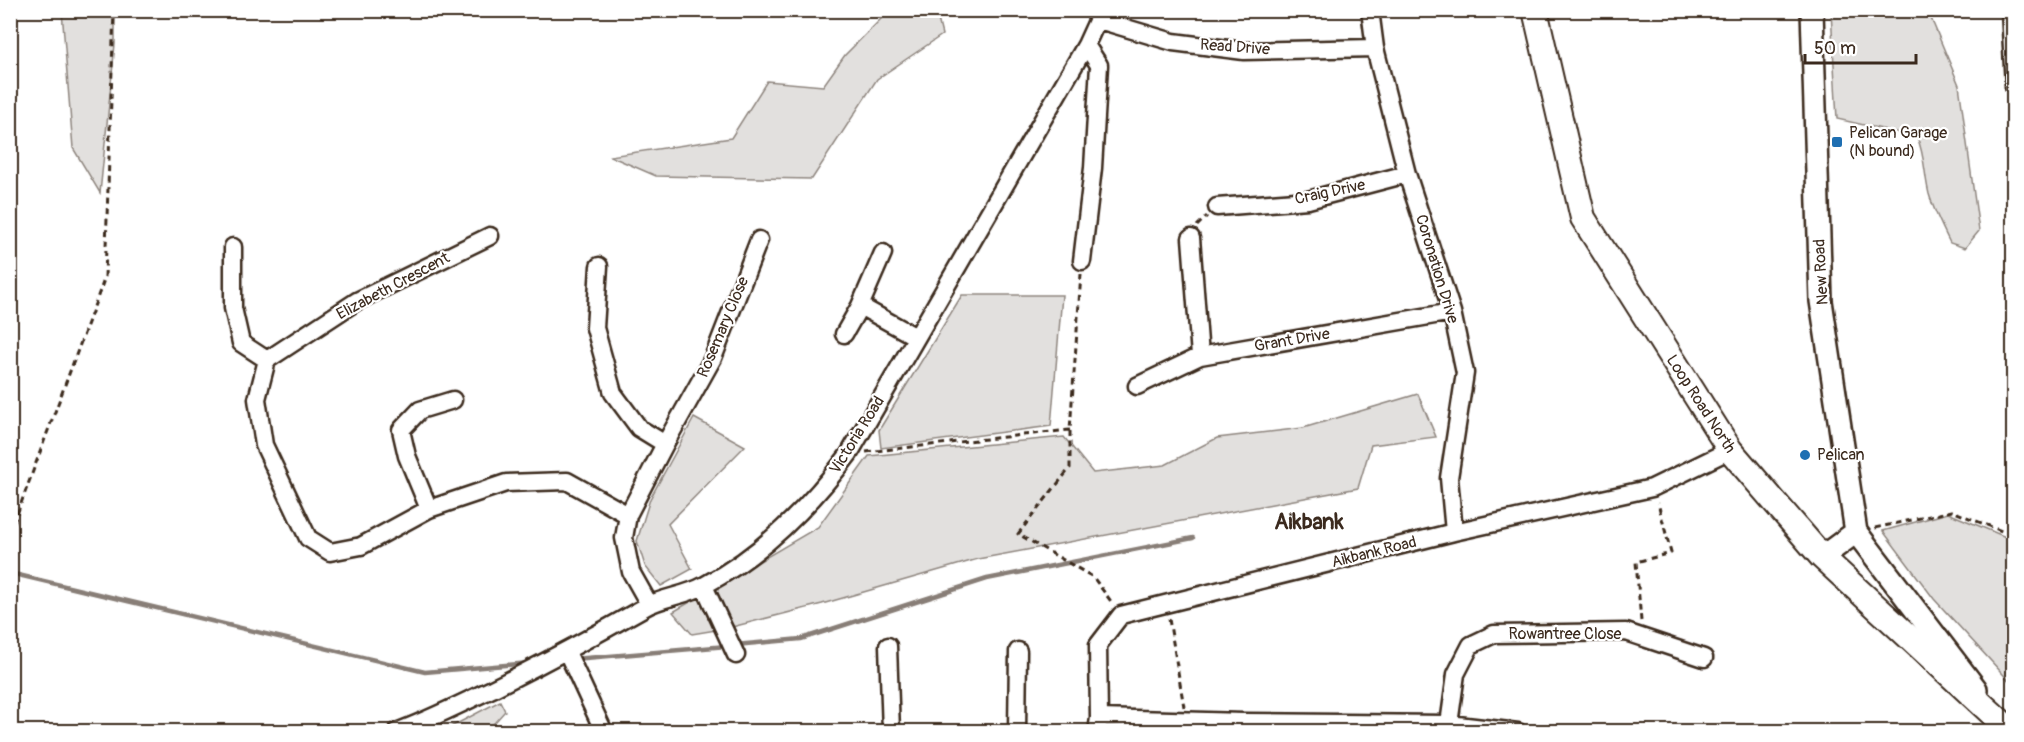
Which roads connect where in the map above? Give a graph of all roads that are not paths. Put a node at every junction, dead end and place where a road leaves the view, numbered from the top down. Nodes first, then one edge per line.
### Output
1 (1370, 10) edge
2 (1535, 10) edge
3 (1812, 10) edge
4 (2010, 10) edge
5 (1101, 15) edge
6 (1086, 45) junction
7 (1375, 48) junction
8 (2013, 87) edge
9 (1407, 174) junction
10 (1217, 207) road end
11 (490, 236) dead end
12 (1191, 238) road end
13 (759, 240) dead end
14 (233, 247) dead end
15 (882, 253) dead end
16 (1082, 261) road end
17 (599, 266) dead end
18 (860, 306) junction
19 (1452, 312) junction
20 (844, 334) dead end
21 (916, 337) junction
22 (1200, 356) junction
23 (267, 360) junction
24 (1137, 386) dead end
25 (453, 400) dead end
26 (665, 444) junction
27 (1730, 450) junction
28 (429, 509) junction
29 (628, 515) junction
30 (1454, 532) junction
31 (1856, 532) junction
32 (1822, 556) junction
33 (704, 586) junction
34 (649, 604) junction
35 (888, 646) dead end
36 (1018, 651) dead end
37 (567, 652) junction
38 (735, 655) dead end
39 (1704, 658) dead end
40 (1449, 724) junction
41 (1098, 725) edge
42 (2005, 725) edge
43 (428, 726) edge
44 (1507, 731) edge
45 (396, 732) edge
46 (604, 732) edge
47 (891, 732) edge
48 (1017, 732) edge

1 - 7 street, Coronation Drive
2 - 27 highway, Loop Road North
3 - 31 main road, New Road
4 - 8 street
5 - 6 street, Victoria Road
5 - 7 street, Read Drive
6 - 16 street
6 - 21 street, Victoria Road
7 - 9 street, Coronation Drive
9 - 10 street, Craig Drive
9 - 19 street, Coronation Drive
11 - 23 street, Elizabeth Crescent
12 - 22 street
13 - 26 street, Rosemary Close
14 - 23 street
15 - 18 street
17 - 26 street
18 - 20 street
18 - 21 street
19 - 22 street, Grant Drive
19 - 30 street, Coronation Drive
21 - 33 street, Victoria Road
22 - 24 street, Grant Drive
23 - 28 street
25 - 28 street
26 - 29 street, Rosemary Close
27 - 30 street, Aikbank Road
27 - 32 highway, Loop Road North
28 - 29 street
29 - 34 street, Rosemary Close
30 - 41 street, Aikbank Road
31 - 32 main road
31 - 42 main road, New Road
32 - 42 highway, Loop Road North
33 - 34 street, Victoria Road
33 - 38 street
34 - 37 street, Victoria Road
35 - 47 street
36 - 48 street
37 - 43 street, Victoria Road
37 - 46 street
39 - 40 street, Rowantree Close
40 - 41 street
40 - 44 street
43 - 45 street, Victoria Road

